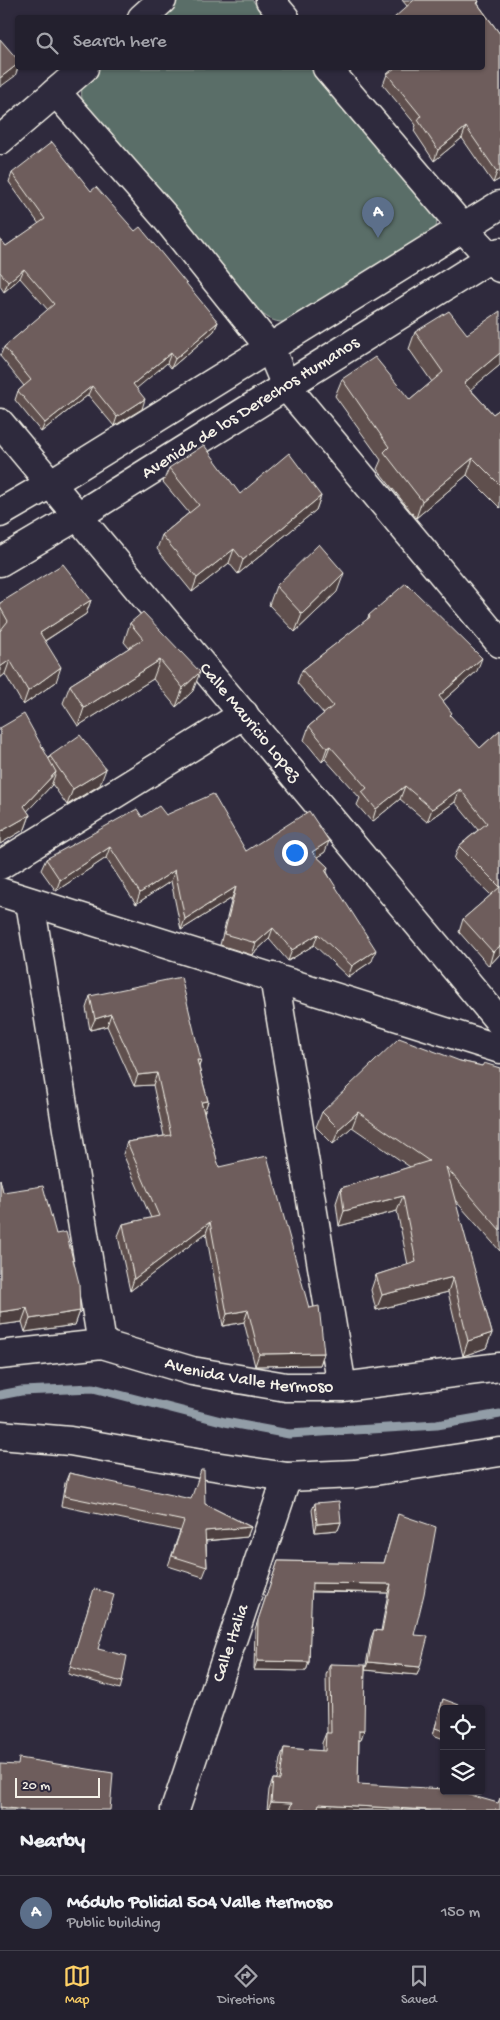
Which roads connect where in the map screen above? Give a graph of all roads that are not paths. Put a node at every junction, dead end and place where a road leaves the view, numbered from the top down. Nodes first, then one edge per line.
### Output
1 (162, 0) edge
2 (270, 0) edge
3 (145, 15) edge
4 (282, 15) edge
5 (82, 70) edge
6 (330, 70) edge
7 (56, 92) junction
8 (0, 140) edge
9 (500, 205) edge
10 (463, 228) junction
11 (497, 259) edge
12 (270, 348) junction
13 (286, 386) junction
14 (0, 424) edge
15 (50, 484) junction
16 (0, 513) edge
17 (78, 516) junction
18 (0, 562) edge
19 (500, 643) edge
20 (244, 714) junction
21 (0, 865) edge
22 (0, 892) edge
23 (30, 902) junction
24 (274, 977) junction
25 (500, 1022) edge
26 (500, 1049) edge
27 (102, 1344) junction
28 (0, 1355) edge
29 (500, 1367) edge
30 (342, 1387) junction
31 (0, 1435) edge
32 (500, 1452) edge
33 (287, 1477) junction
34 (174, 1810) edge

1 - 3 street
2 - 4 street
5 - 7 street
6 - 10 street
7 - 8 street
7 - 12 street
9 - 10 street
10 - 11 street
10 - 12 street
11 - 13 street, Avenida de los Derechos Humanos
12 - 13 street
12 - 15 street
13 - 17 street, Avenida de los Derechos Humanos
13 - 19 street
14 - 15 street, Calle Mauricio Lopez
15 - 16 street
15 - 17 street, Calle Mauricio Lopez
17 - 18 street, Avenida de los Derechos Humanos
17 - 20 street, Calle Mauricio Lopez
20 - 21 street
20 - 25 street, Calle Mauricio Lopez
22 - 23 street
23 - 24 street
23 - 27 street
24 - 26 street
24 - 30 street
27 - 28 street, Avenida Valle Hermoso
27 - 30 street, Avenida Valle Hermoso
29 - 30 street, Avenida Valle Hermoso
31 - 33 street
32 - 33 street
33 - 34 street, Calle Italia

